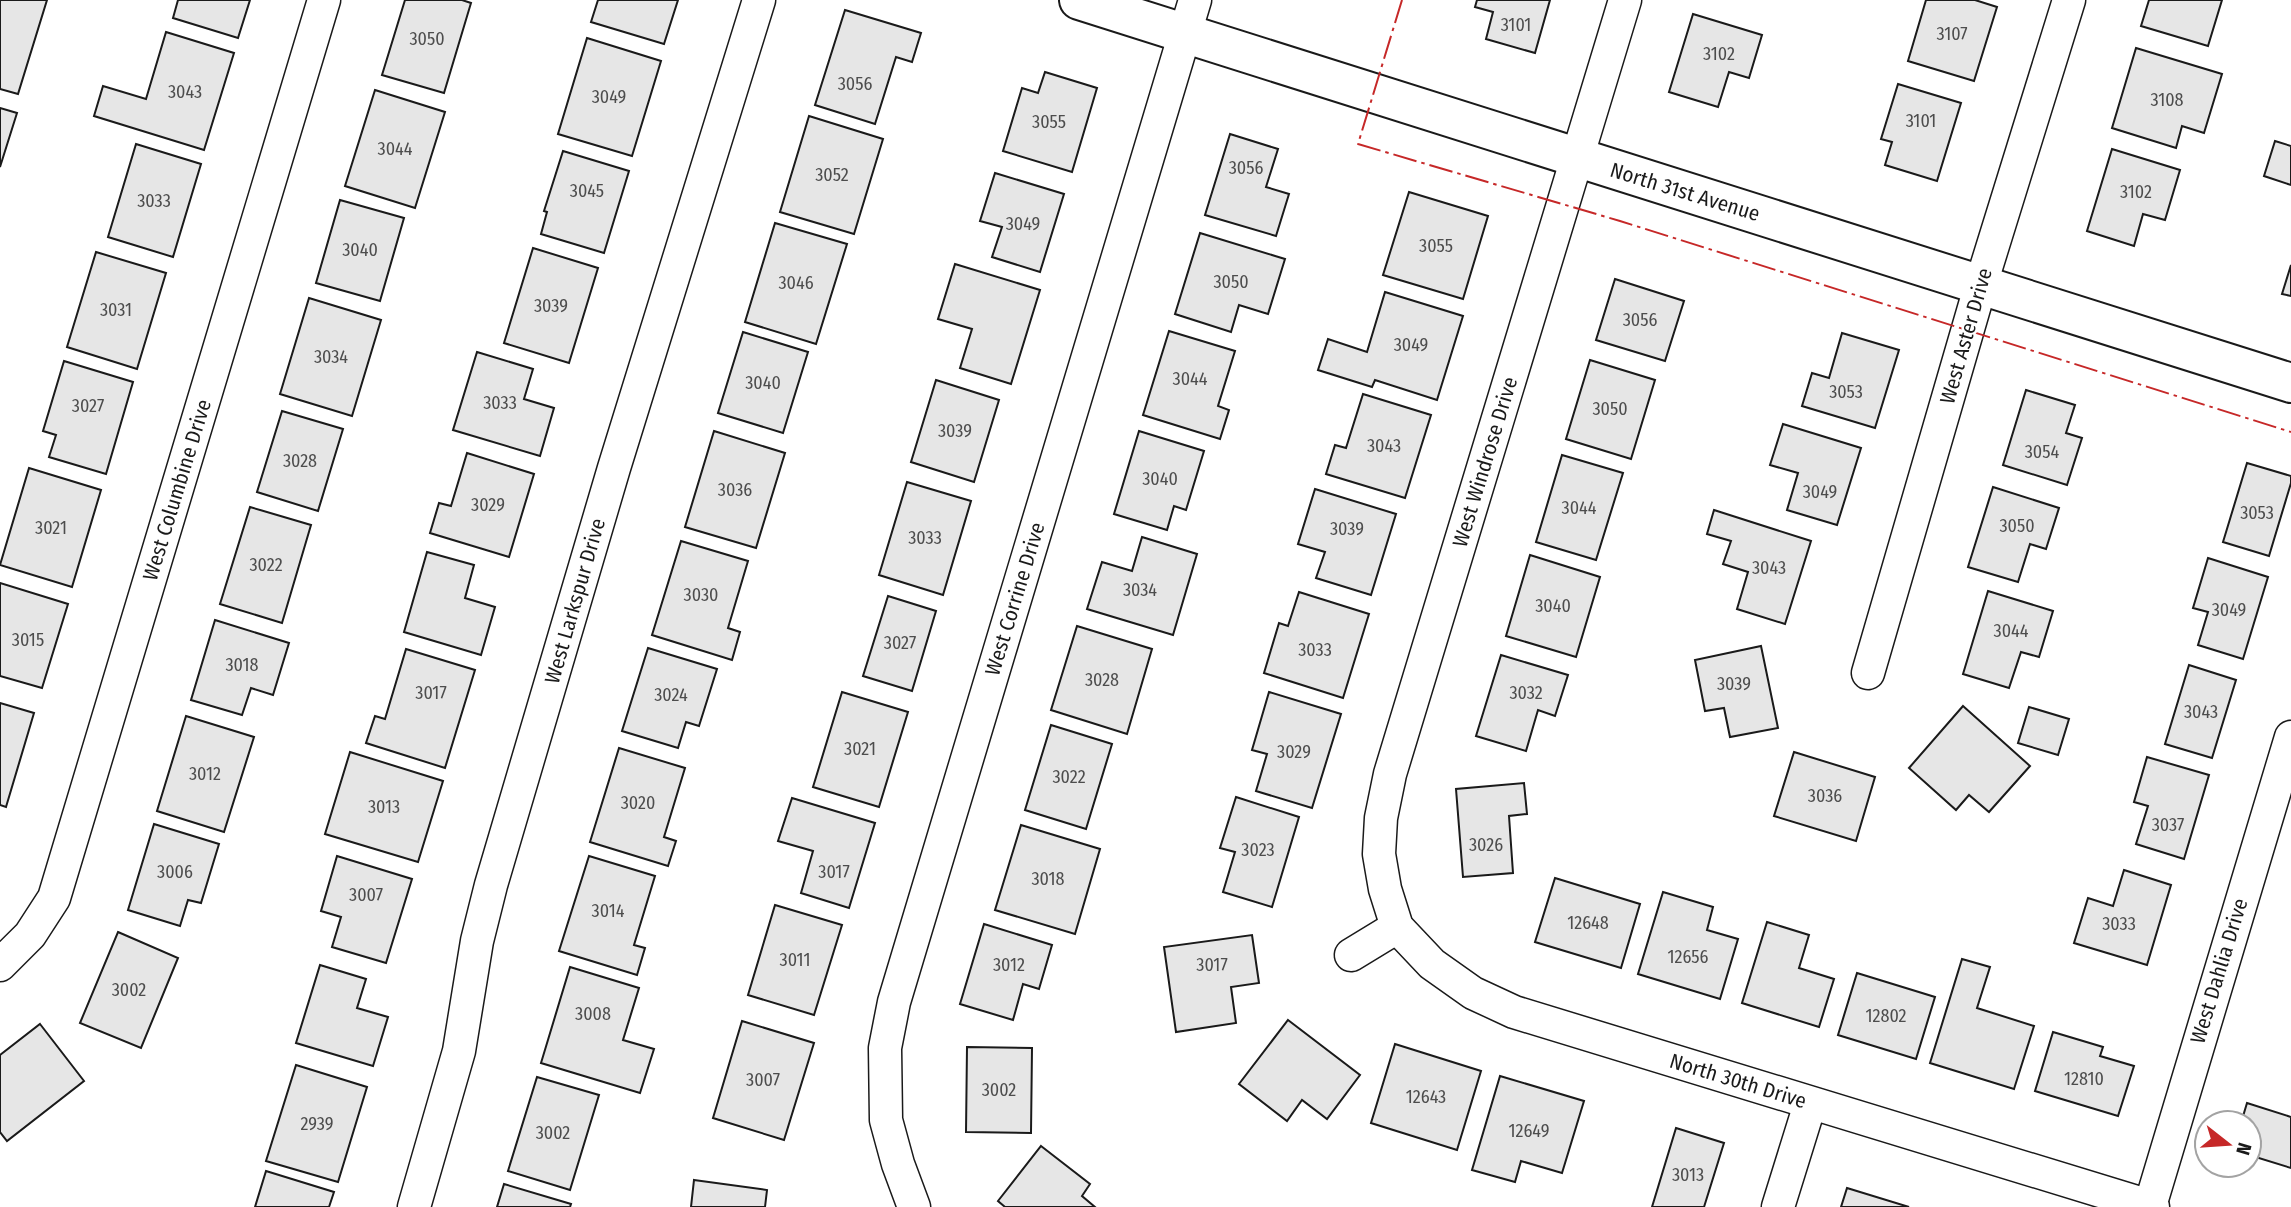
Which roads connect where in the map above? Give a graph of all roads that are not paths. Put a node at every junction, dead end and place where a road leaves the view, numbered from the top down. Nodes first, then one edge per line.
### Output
1 (324, 0) edge
2 (759, 0) edge
3 (1079, 0) edge
4 (1625, 0) edge
5 (2069, 0) edge
6 (1190, 17) edge
7 (1577, 158) junction
8 (1981, 284) junction
9 (2291, 383) edge
10 (1868, 673) dead end
11 (2291, 737) edge
12 (1397, 927) junction
13 (1351, 955) dead end
14 (0, 965) edge
15 (1810, 1104) junction
16 (910, 1206) edge
17 (414, 1207) edge
18 (1778, 1207) edge
19 (2151, 1207) edge

1 - 14 street, West Columbine Drive
2 - 17 street, West Larkspur Drive
3 - 6 street, North 31st Avenue
4 - 7 street, West Windrose Drive
5 - 8 street, West Aster Drive
6 - 7 street, North 31st Avenue
6 - 16 street, West Corrine Drive
7 - 8 street, North 31st Avenue
7 - 12 street, West Windrose Drive
8 - 9 street, North 31st Avenue
8 - 10 street, West Aster Drive
11 - 19 street, West Dahlia Drive
12 - 13 street
12 - 15 street, North 30th Drive
15 - 18 street
15 - 19 street, North 30th Drive

